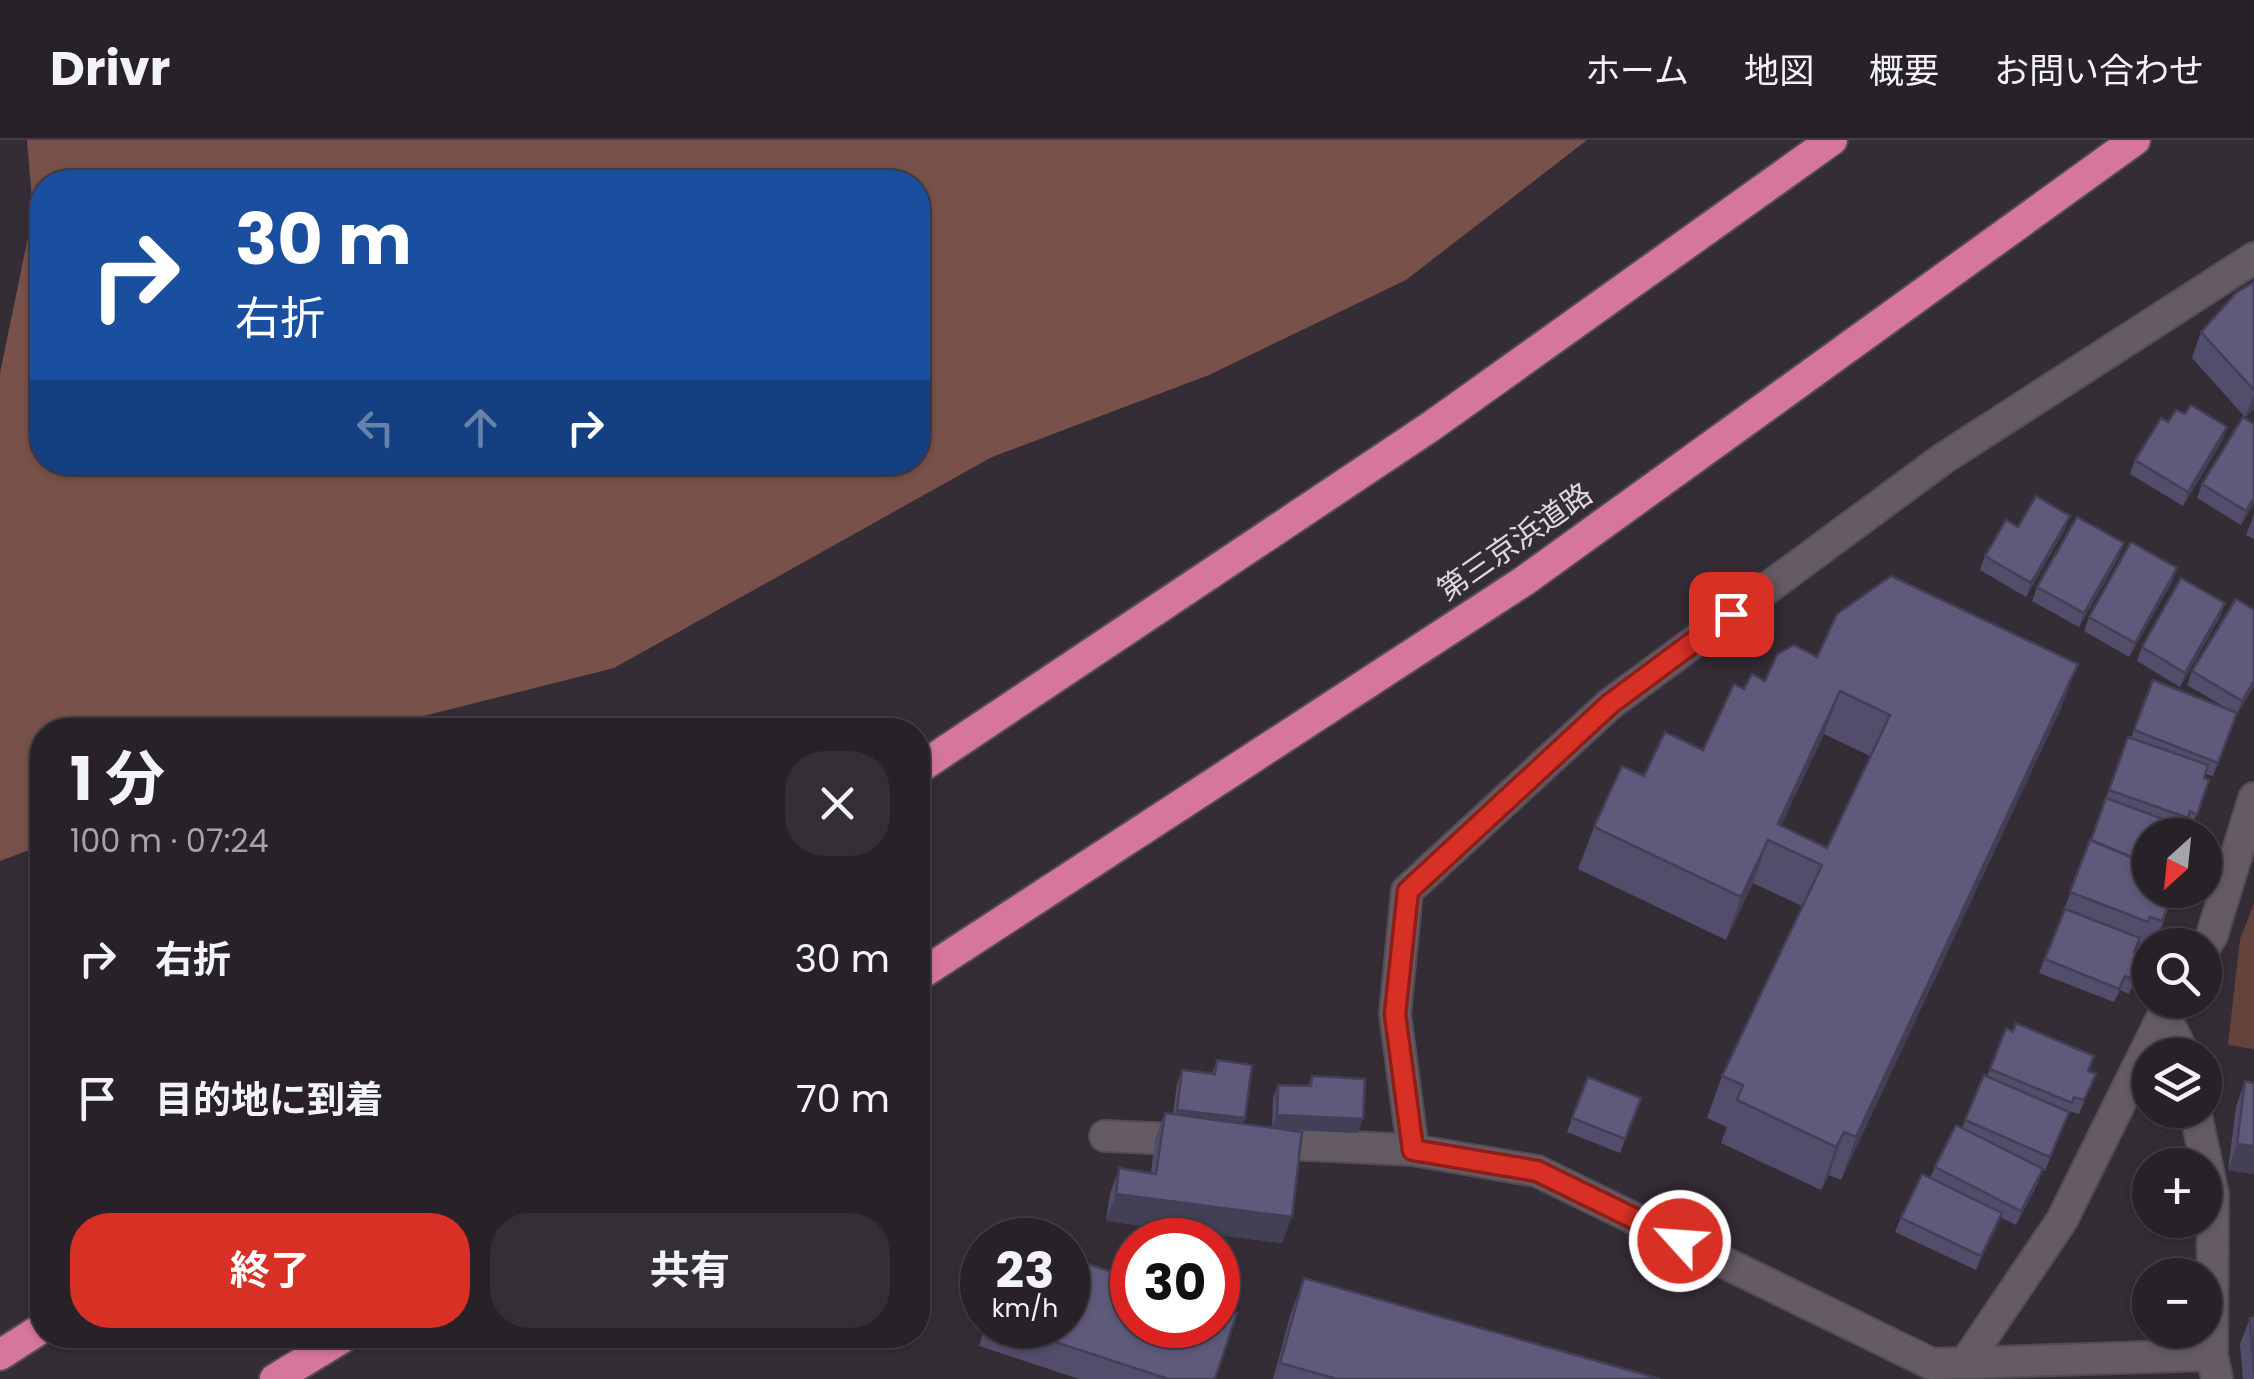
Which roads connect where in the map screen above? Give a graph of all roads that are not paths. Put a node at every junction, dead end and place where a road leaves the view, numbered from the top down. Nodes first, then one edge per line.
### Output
1 (1832, 140) edge
2 (2136, 140) edge
3 (2254, 258) edge
4 (930, 762) edge
5 (2254, 798) edge
6 (2214, 928) edge
7 (930, 968) edge
8 (2163, 1018) edge
9 (2200, 1128) edge
10 (1106, 1136) dead end
11 (1413, 1150) junction
12 (30, 1335) edge
13 (326, 1348) edge
14 (0, 1354) edge
15 (1966, 1362) junction
16 (2214, 1367) edge
17 (1927, 1371) edge
18 (275, 1379) edge

1 - 4 highway
2 - 7 highway, 第三京浜道路
3 - 11 street
5 - 6 street
8 - 15 street
9 - 16 street
10 - 11 street
11 - 17 street
12 - 14 highway
13 - 18 highway
15 - 16 street
15 - 17 street

